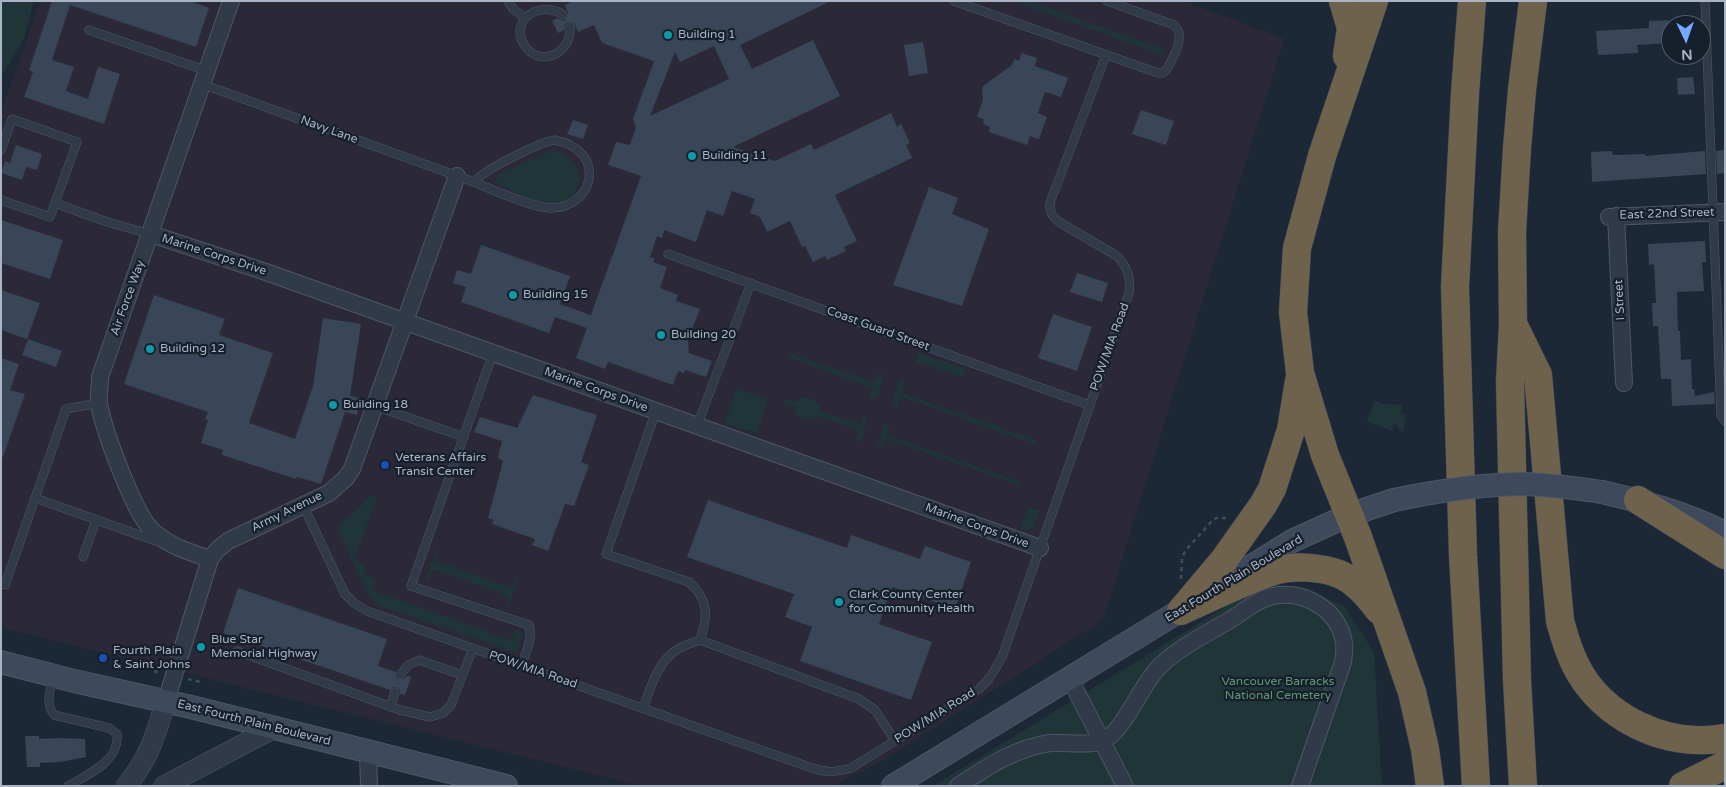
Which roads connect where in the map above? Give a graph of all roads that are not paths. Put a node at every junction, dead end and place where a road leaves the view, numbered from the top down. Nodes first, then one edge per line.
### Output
1 (231, 1) edge
2 (508, 1) edge
3 (954, 1) edge
4 (1107, 1) edge
5 (1374, 1) edge
6 (1472, 1) edge
7 (1533, 1) edge
8 (1705, 1) edge
9 (1342, 3) edge
10 (563, 15) dead end
11 (525, 18) junction
12 (570, 27) dead end
13 (89, 30) dead end
14 (1106, 54) junction
15 (204, 78) junction
16 (1341, 99) junction
17 (1, 150) edge
18 (457, 176) junction
19 (474, 182) junction
20 (1, 200) edge
21 (55, 203) junction
22 (1719, 212) edge
23 (1612, 217) joint
24 (151, 234) junction
25 (668, 254) dead end
26 (750, 284) junction
27 (405, 322) junction
28 (1513, 324) junction
29 (493, 353) junction
30 (1300, 373) junction
31 (1624, 384) dead end
32 (99, 403) junction
33 (1089, 405) junction
34 (375, 406) junction
35 (656, 411) junction
36 (1725, 421) edge
37 (697, 426) junction
38 (464, 436) junction
39 (35, 498) junction
40 (1638, 500) junction
41 (303, 506) junction
42 (1349, 515) junction
43 (96, 520) junction
44 (1725, 533) edge
45 (174, 547) junction
46 (1040, 548) junction
47 (1725, 555) edge
48 (83, 556) dead end
49 (210, 559) junction
50 (5, 585) dead end
51 (1181, 610) junction
52 (1386, 619) junction
53 (700, 640) junction
54 (472, 648) junction
55 (237, 651) dead end
56 (1, 662) edge
57 (521, 666) junction
58 (401, 674) dead end
59 (462, 675) junction
60 (54, 676) junction
61 (1070, 679) junction
62 (395, 692) dead end
63 (166, 702) junction
64 (390, 707) junction
65 (643, 708) junction
66 (274, 728) junction
67 (1725, 738) edge
68 (895, 741) junction
69 (1103, 741) junction
70 (368, 751) junction
71 (1725, 765) edge
72 (174, 783) edge
73 (68, 786) edge
74 (126, 786) edge
75 (369, 786) edge
76 (506, 786) edge
77 (893, 786) edge
78 (958, 786) edge
79 (1125, 786) edge
80 (1300, 786) edge
81 (1430, 786) edge
82 (1476, 786) edge
83 (1523, 786) edge
84 (1683, 786) edge

1 - 15 street, Air Force Way
2 - 11 lane
3 - 14 lane
4 - 14 lane
5 - 16 highway
6 - 82 highway
7 - 28 highway
8 - 22 lane
9 - 16 highway
10 - 11 lane
11 - 12 lane
13 - 15 lane, Navy Lane
14 - 33 lane, POW/MIA Road
15 - 18 lane, Navy Lane
15 - 24 street, Air Force Way
16 - 30 highway
17 - 21 lane
18 - 19 lane, Navy Lane
18 - 27 street, Army Avenue
19 - 19 lane, Navy Lane
20 - 21 lane
21 - 24 lane
22 - 23 street, East 22nd Street
22 - 36 lane
23 - 31 street, I Street
24 - 27 street, Marine Corps Drive
24 - 32 street, Air Force Way
25 - 26 lane, Coast Guard Street
26 - 33 lane, Coast Guard Street
26 - 37 lane
27 - 29 street, Marine Corps Drive
27 - 34 street, Army Avenue
28 - 67 highway
28 - 83 highway
29 - 35 street, Marine Corps Drive
29 - 38 lane
30 - 42 highway
30 - 51 highway
32 - 39 lane
32 - 45 street, Air Force Way
33 - 46 lane, POW/MIA Road
34 - 38 lane
34 - 41 street, Army Avenue
35 - 37 street, Marine Corps Drive
35 - 53 lane
37 - 46 street, Marine Corps Drive
38 - 57 lane
39 - 43 lane
39 - 50 lane
40 - 42 main road, East Fourth Plain Boulevard, bridge
40 - 44 main road, East Fourth Plain Boulevard
40 - 47 highway
41 - 49 street, Army Avenue
41 - 54 lane, POW/MIA Road
42 - 51 main road, East Fourth Plain Boulevard
42 - 52 highway
43 - 45 lane
43 - 48 lane
45 - 49 street, Air Force Way
46 - 68 lane, POW/MIA Road
49 - 63 street, Army Avenue
51 - 52 highway
51 - 61 main road, East Fourth Plain Boulevard
52 - 81 highway
53 - 65 lane
53 - 68 lane
54 - 57 lane, POW/MIA Road
54 - 59 lane
55 - 64 lane
56 - 60 main road, East Fourth Plain Boulevard
57 - 65 lane, POW/MIA Road
58 - 59 lane
59 - 64 lane
60 - 63 main road, East Fourth Plain Boulevard
60 - 73 lane
61 - 69 street
61 - 77 main road, East Fourth Plain Boulevard
62 - 64 lane
63 - 66 main road, East Fourth Plain Boulevard
63 - 74 street
65 - 68 lane, POW/MIA Road
66 - 70 main road, East Fourth Plain Boulevard
66 - 72 street
69 - 78 street
69 - 79 street
69 - 80 street
70 - 75 street
70 - 76 main road, East Fourth Plain Boulevard
71 - 84 highway

